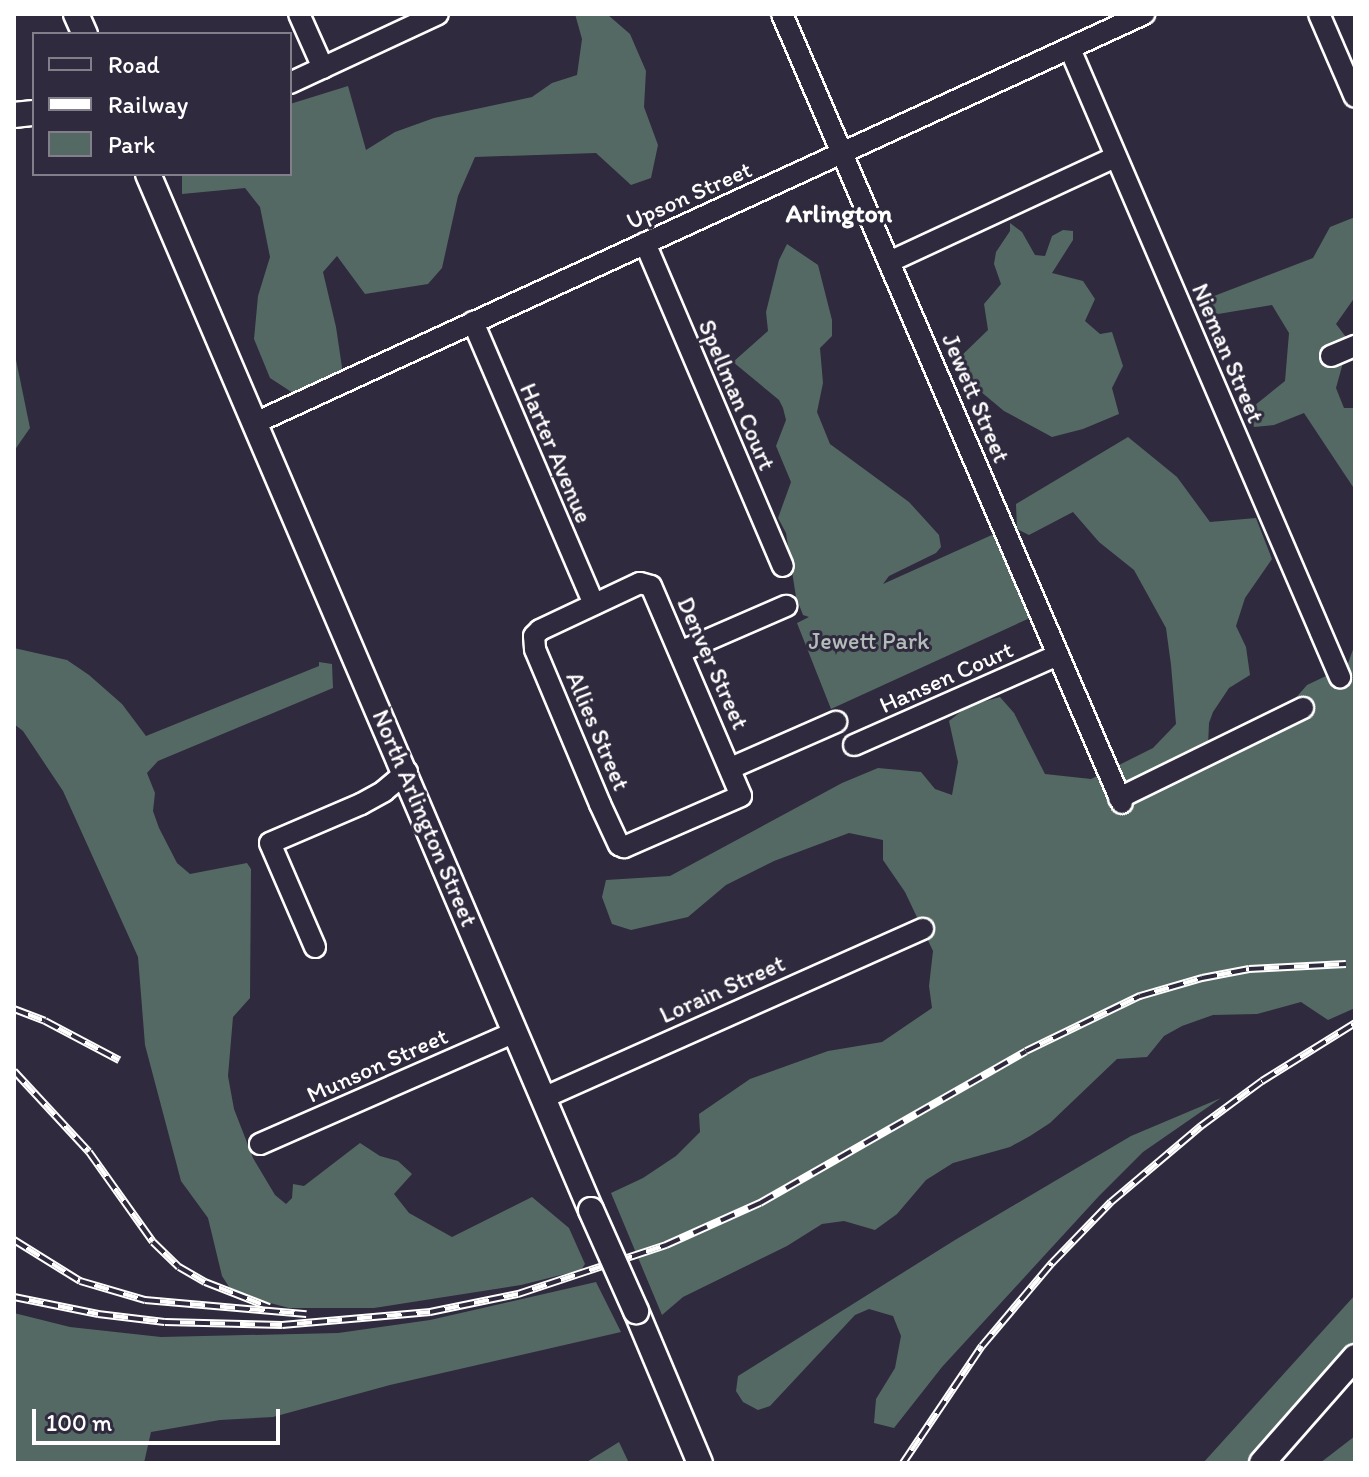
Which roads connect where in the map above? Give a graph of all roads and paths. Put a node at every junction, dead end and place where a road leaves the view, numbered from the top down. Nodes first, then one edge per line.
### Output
1 (299, 14) edge
2 (438, 14) edge
3 (782, 14) edge
4 (1144, 14) edge
5 (1319, 14) edge
6 (1100, 23) edge
7 (1070, 49) junction
8 (323, 68) junction
9 (292, 82) edge
10 (1355, 97) edge
11 (842, 152) junction
12 (1115, 157) junction
13 (149, 176) edge
14 (645, 243) junction
15 (889, 262) junction
16 (473, 322) junction
17 (1355, 346) edge
18 (1331, 356) dead end
19 (255, 423) junction
20 (783, 566) dead end
21 (594, 604) junction
22 (786, 606) dead end
23 (680, 652) junction
24 (1058, 655) junction
25 (1340, 677) dead end
26 (1303, 708) dead end
27 (836, 722) dead end
28 (854, 745) dead end
29 (731, 768) junction
30 (407, 772) junction
31 (741, 796) joint
32 (923, 929) dead end
33 (315, 947) dead end
34 (515, 1032) junction
35 (543, 1098) junction
36 (260, 1144) dead end
37 (1355, 1357) edge
38 (700, 1463) edge
39 (1262, 1463) edge

1 - 8 street
2 - 8 street
3 - 11 street, Jewett Street
4 - 6 street, Upson Street
5 - 10 street
6 - 7 street, Upson Street
7 - 11 street, Upson Street
7 - 12 street, Nieman Street
8 - 9 street
11 - 14 street, Upson Street
11 - 15 street, Jewett Street
12 - 15 street
12 - 25 street, Nieman Street
13 - 19 street, North Arlington Street
14 - 16 street, Upson Street
14 - 20 street, Spellman Court
15 - 24 street, Jewett Street
16 - 19 street, Upson Street
16 - 21 street, Harter Avenue
17 - 18 street
19 - 30 street, North Arlington Street
21 - 23 street, Denver Street
21 - 31 street, Allies Street
22 - 23 street
23 - 29 street, Denver Street
24 - 26 street, Jewett Street
24 - 28 street, Hansen Court
27 - 29 street
29 - 31 street, Denver Street
30 - 33 street
30 - 34 street, North Arlington Street
32 - 35 street, Lorain Street
34 - 35 street, North Arlington Street
34 - 36 street, Munson Street
35 - 38 street, North Arlington Street, bridge
37 - 39 street

